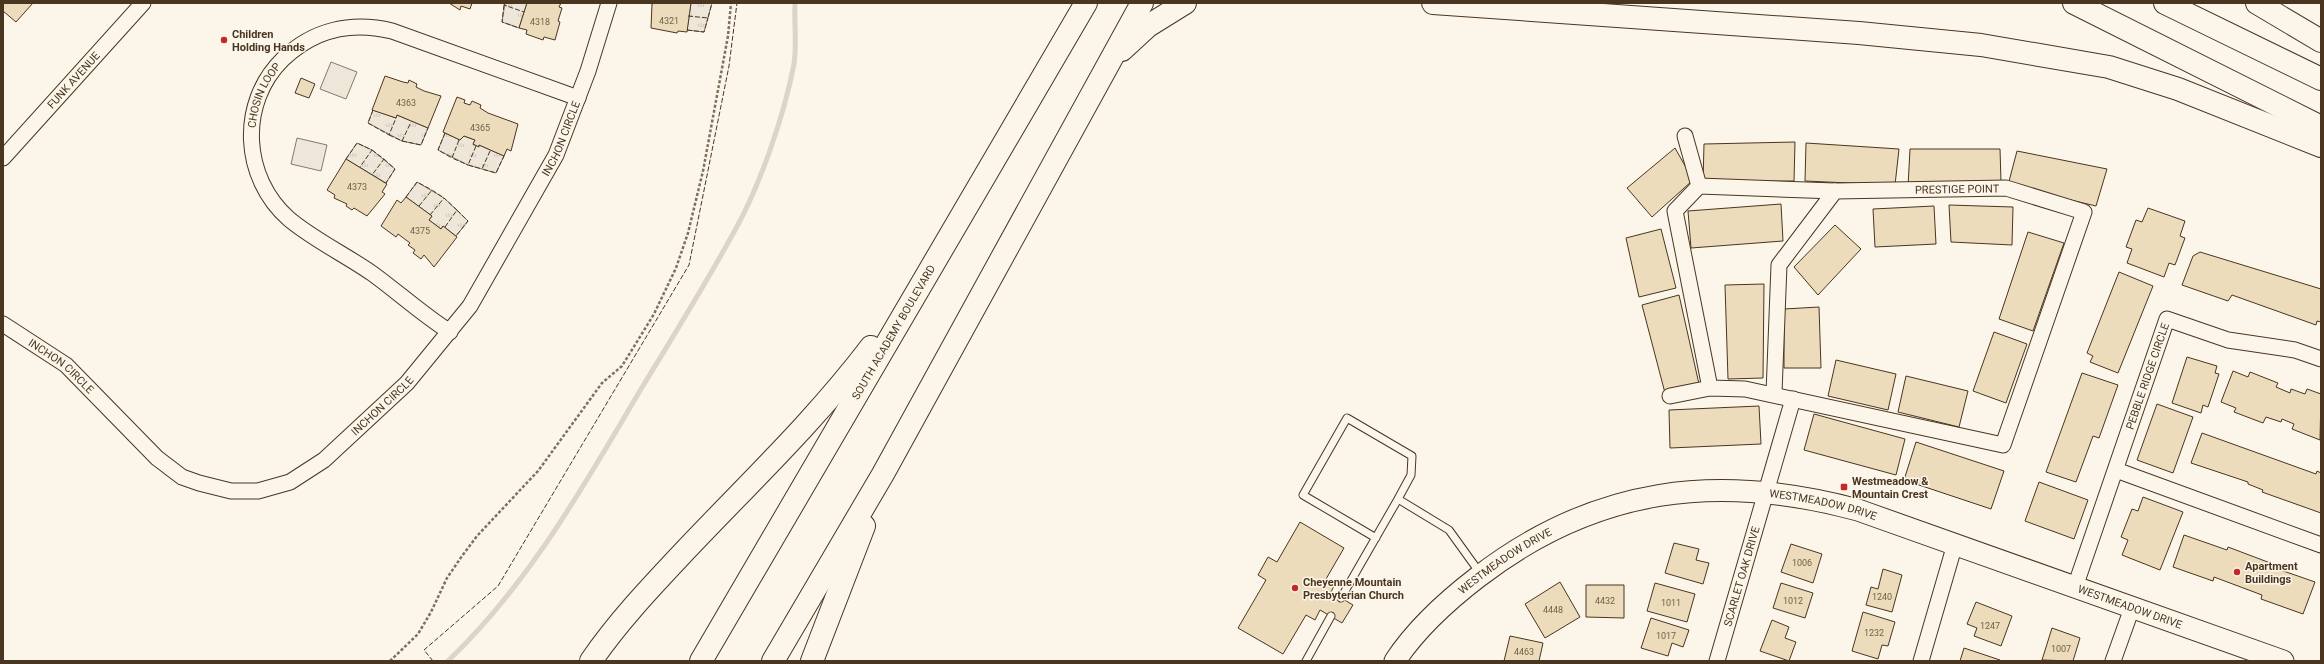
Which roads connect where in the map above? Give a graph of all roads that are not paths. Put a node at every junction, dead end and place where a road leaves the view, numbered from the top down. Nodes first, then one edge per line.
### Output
1 (143, 3) edge
2 (609, 3) edge
3 (1076, 3) edge
4 (1086, 3) edge
5 (1142, 3) edge
6 (1185, 3) edge
7 (1433, 3) edge
8 (2074, 3) edge
9 (2165, 3) edge
10 (2257, 3) edge
11 (1068, 34) junction
12 (2321, 41) edge
13 (1108, 63) junction
14 (2321, 79) edge
15 (578, 98) junction
16 (2321, 126) edge
17 (1685, 136) dead end
18 (2321, 146) edge
19 (3, 158) edge
20 (1699, 186) junction
21 (1835, 191) junction
22 (929, 270) junction
23 (3, 324) edge
24 (450, 332) junction
25 (2321, 359) edge
26 (1710, 388) junction
27 (1774, 393) junction
28 (1670, 396) dead end
29 (1793, 399) junction
30 (2116, 470) junction
31 (883, 474) junction
32 (1765, 491) junction
33 (1398, 499) junction
34 (1376, 538) junction
35 (1956, 544) junction
36 (2321, 545) edge
37 (1481, 575) junction
38 (2075, 586) junction
39 (1341, 598) dead end
40 (2132, 608) junction
41 (1331, 616) dead end
42 (591, 661) edge
43 (701, 661) edge
44 (774, 661) edge
45 (812, 661) edge
46 (1306, 661) edge
47 (1395, 661) edge
48 (1718, 661) edge
49 (1921, 661) edge
50 (2112, 661) edge
51 (2283, 661) edge

1 - 19 street, FUNK AVENUE
2 - 15 street, INCHON CIRCLE
3 - 11 highway
4 - 11 highway, SOUTH ACADEMY BOULEVARD
5 - 13 highway
6 - 13 highway
7 - 18 highway
8 - 16 highway
9 - 14 highway
10 - 12 highway
11 - 22 highway, SOUTH ACADEMY BOULEVARD
13 - 31 highway
15 - 24 street, INCHON CIRCLE
15 - 24 street, CHOSIN LOOP
17 - 20 street
20 - 21 street, PRESTIGE POINT
20 - 26 street
21 - 27 street
21 - 29 street, PRESTIGE POINT
22 - 42 highway
22 - 43 highway, SOUTH ACADEMY BOULEVARD
23 - 24 street, INCHON CIRCLE
25 - 30 street, PEBBLE RIDGE CIRCLE
26 - 27 street, PRESTIGE POINT
26 - 28 street, PRESTIGE POINT
27 - 29 street, PRESTIGE POINT
29 - 32 street
30 - 36 street
30 - 38 street, PEBBLE RIDGE CIRCLE
31 - 44 highway
31 - 45 highway
32 - 35 street, WESTMEADOW DRIVE
32 - 37 street, WESTMEADOW DRIVE
32 - 48 street, SCARLET OAK DRIVE
33 - 34 lane
33 - 34 lane
33 - 37 lane
34 - 39 lane
35 - 38 street, WESTMEADOW DRIVE
35 - 49 street
37 - 47 street, WESTMEADOW DRIVE
38 - 40 street, WESTMEADOW DRIVE
40 - 50 street
40 - 51 street, WESTMEADOW DRIVE
41 - 46 lane

